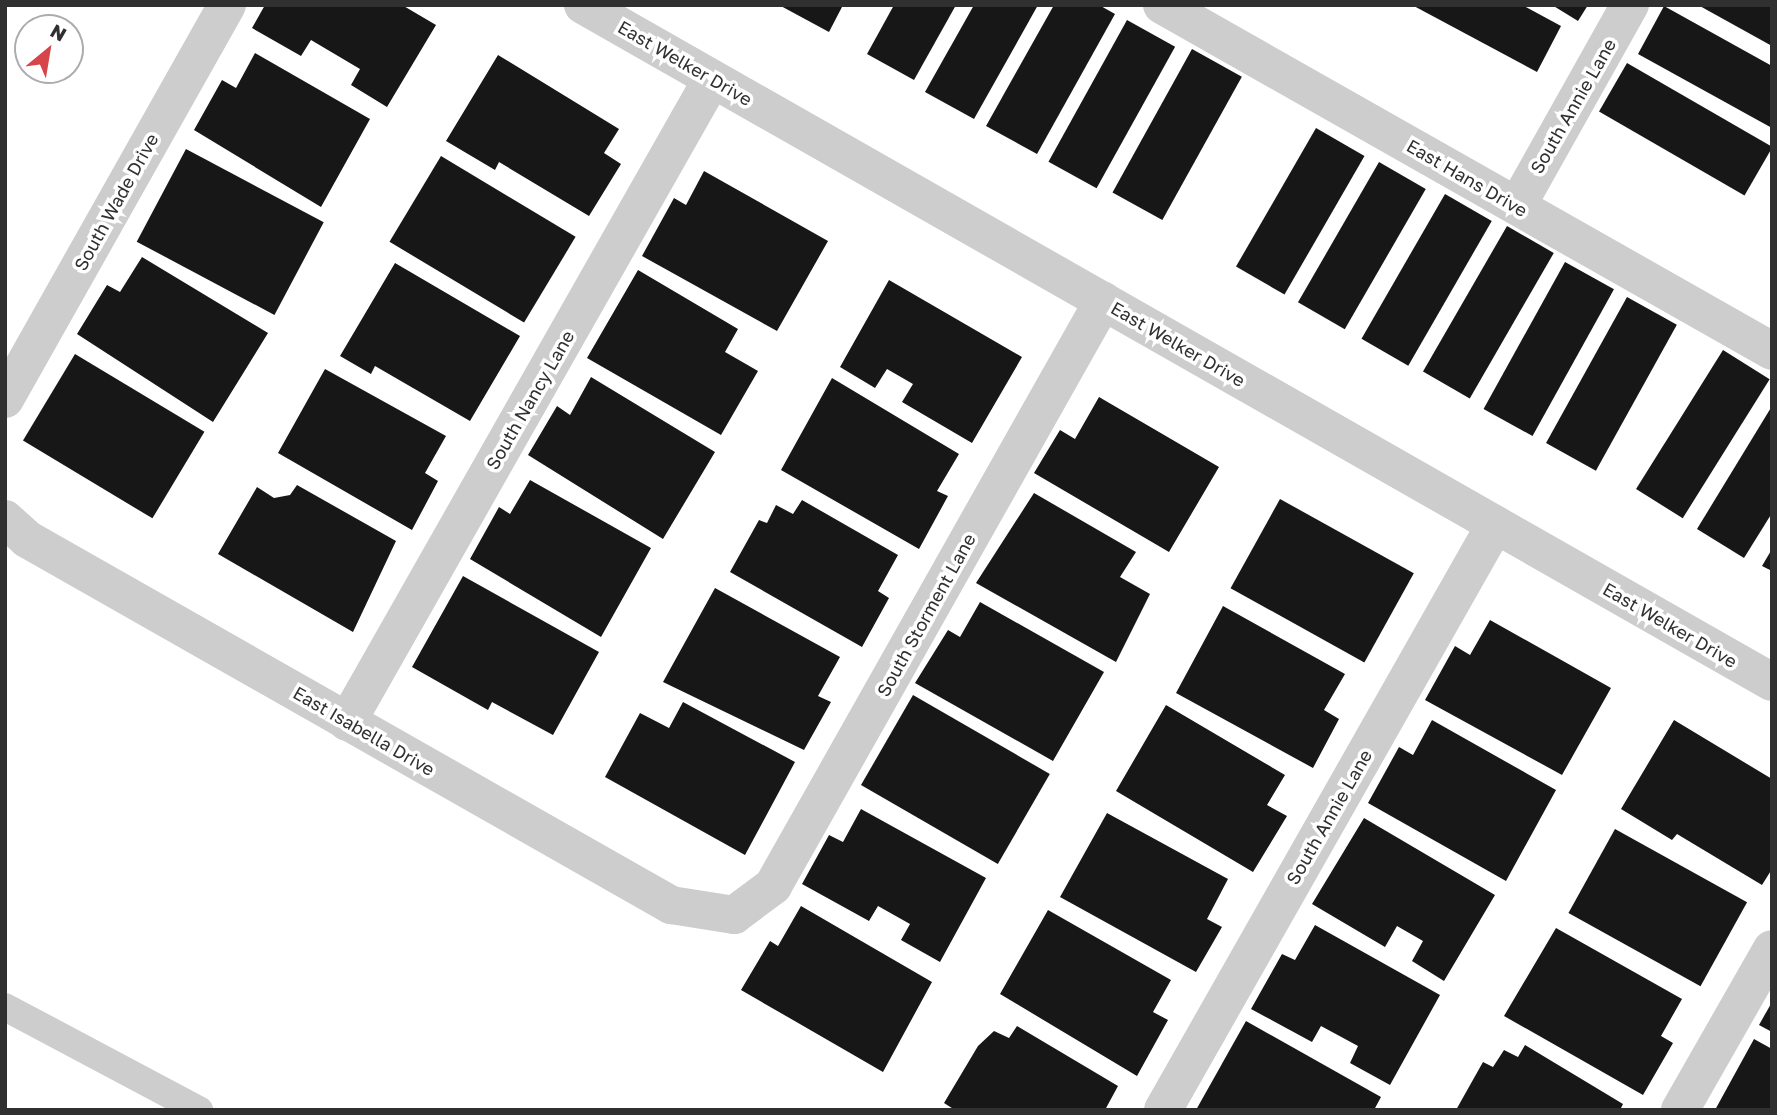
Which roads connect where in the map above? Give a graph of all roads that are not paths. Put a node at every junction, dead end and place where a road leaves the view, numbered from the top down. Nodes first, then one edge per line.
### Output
1 (227, 5) edge
2 (583, 5) edge
3 (1162, 5) edge
4 (1630, 5) edge
5 (712, 79) junction
6 (1517, 206) junction
7 (1103, 302) junction
8 (1772, 351) edge
9 (5, 399) edge
10 (5, 519) edge
11 (1495, 525) junction
12 (1772, 682) edge
13 (347, 722) junction
14 (734, 915) joint
15 (1772, 949) edge
16 (5, 1006) edge
17 (200, 1110) edge
18 (1163, 1110) edge
19 (1680, 1110) edge

1 - 9 street, South Wade Drive
2 - 5 street, East Welker Drive
3 - 6 street, East Hans Drive
4 - 6 street, South Annie Lane
5 - 7 street, East Welker Drive
5 - 13 street, South Nancy Lane
6 - 8 street, East Hans Drive
7 - 11 street, East Welker Drive
7 - 14 street, South Storment Lane
10 - 13 street, East Isabella Drive
11 - 12 street, East Welker Drive
11 - 18 street, South Annie Lane
13 - 14 street, East Isabella Drive
15 - 19 street
16 - 17 lane

